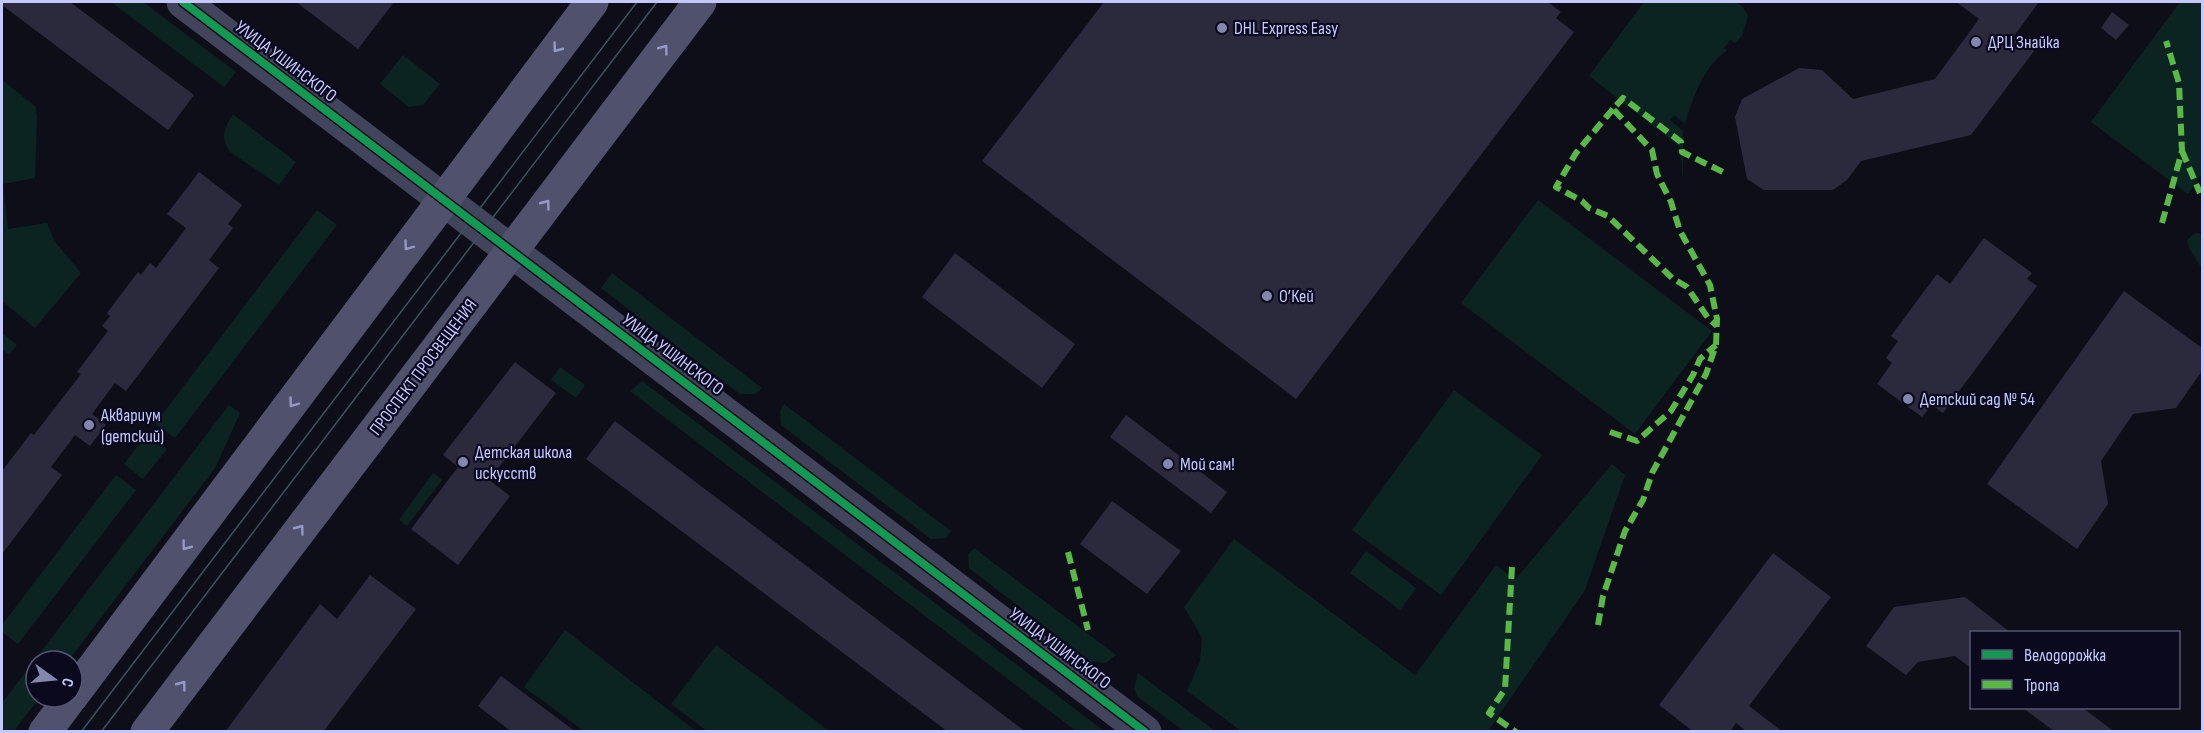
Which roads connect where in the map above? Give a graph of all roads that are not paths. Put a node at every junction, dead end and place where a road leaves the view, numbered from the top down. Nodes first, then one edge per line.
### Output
1 (183, 2) edge
2 (592, 2) edge
3 (700, 2) edge
4 (443, 199) junction
5 (511, 250) junction
6 (84, 681) edge
7 (63, 709) edge
8 (45, 732) edge
9 (147, 732) edge
10 (1145, 732) edge

1 - 4 street, УЛИЦА УШИНСКОГО
2 -> 4 main road
5 -> 3 main road, ПРОСПЕКТ ПРОСВЕЩЕНИЯ
4 - 5 street, УЛИЦА УШИНСКОГО
4 -> 6 main road
9 -> 5 main road, ПРОСПЕКТ ПРОСВЕЩЕНИЯ
5 - 10 street, УЛИЦА УШИНСКОГО
7 - 8 main road

